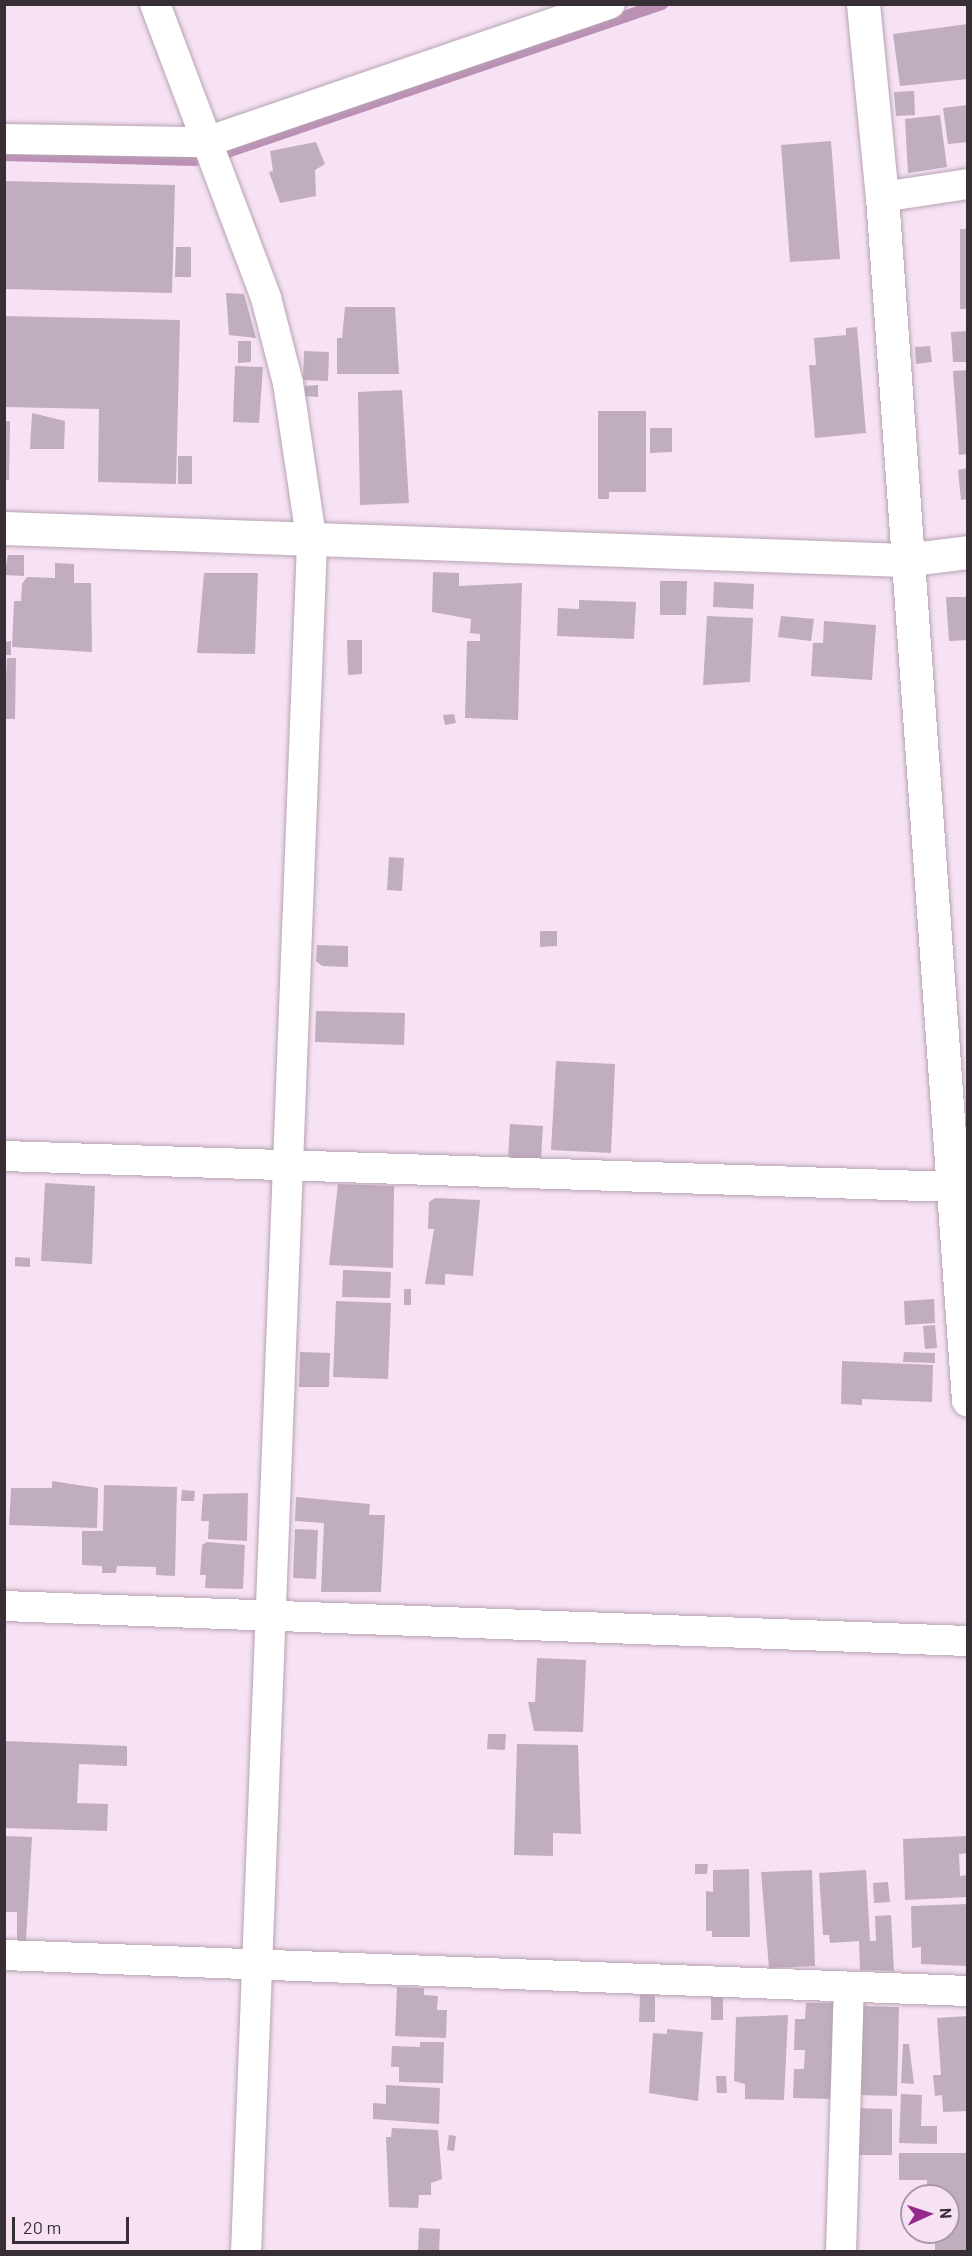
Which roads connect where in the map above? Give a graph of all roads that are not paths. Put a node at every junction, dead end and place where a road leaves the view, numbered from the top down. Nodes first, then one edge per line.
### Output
1 (154, 4) edge
2 (610, 4) edge
3 (863, 4) edge
4 (4, 139) edge
5 (206, 142) junction
6 (968, 184) edge
7 (882, 197) junction
8 (4, 528) edge
9 (312, 543) junction
10 (968, 552) edge
11 (904, 560) junction
12 (4, 1156) edge
13 (289, 1165) junction
14 (951, 1187) junction
15 (968, 1400) edge
16 (4, 1606) edge
17 (269, 1615) junction
18 (968, 1641) edge
19 (4, 1955) edge
20 (256, 1965) junction
21 (849, 1987) junction
22 (968, 1991) edge
23 (246, 2252) edge
24 (841, 2252) edge

1 - 5 street
2 - 5 street
3 - 7 street
4 - 5 street
5 - 9 street
6 - 7 street
7 - 11 street
8 - 9 street
9 - 11 street
9 - 13 street
10 - 11 street
11 - 14 street
12 - 13 street
13 - 14 street
13 - 17 street
14 - 15 street
16 - 17 street
17 - 18 street
17 - 20 street
19 - 20 street
20 - 21 street
20 - 23 street
21 - 22 street
21 - 24 street

